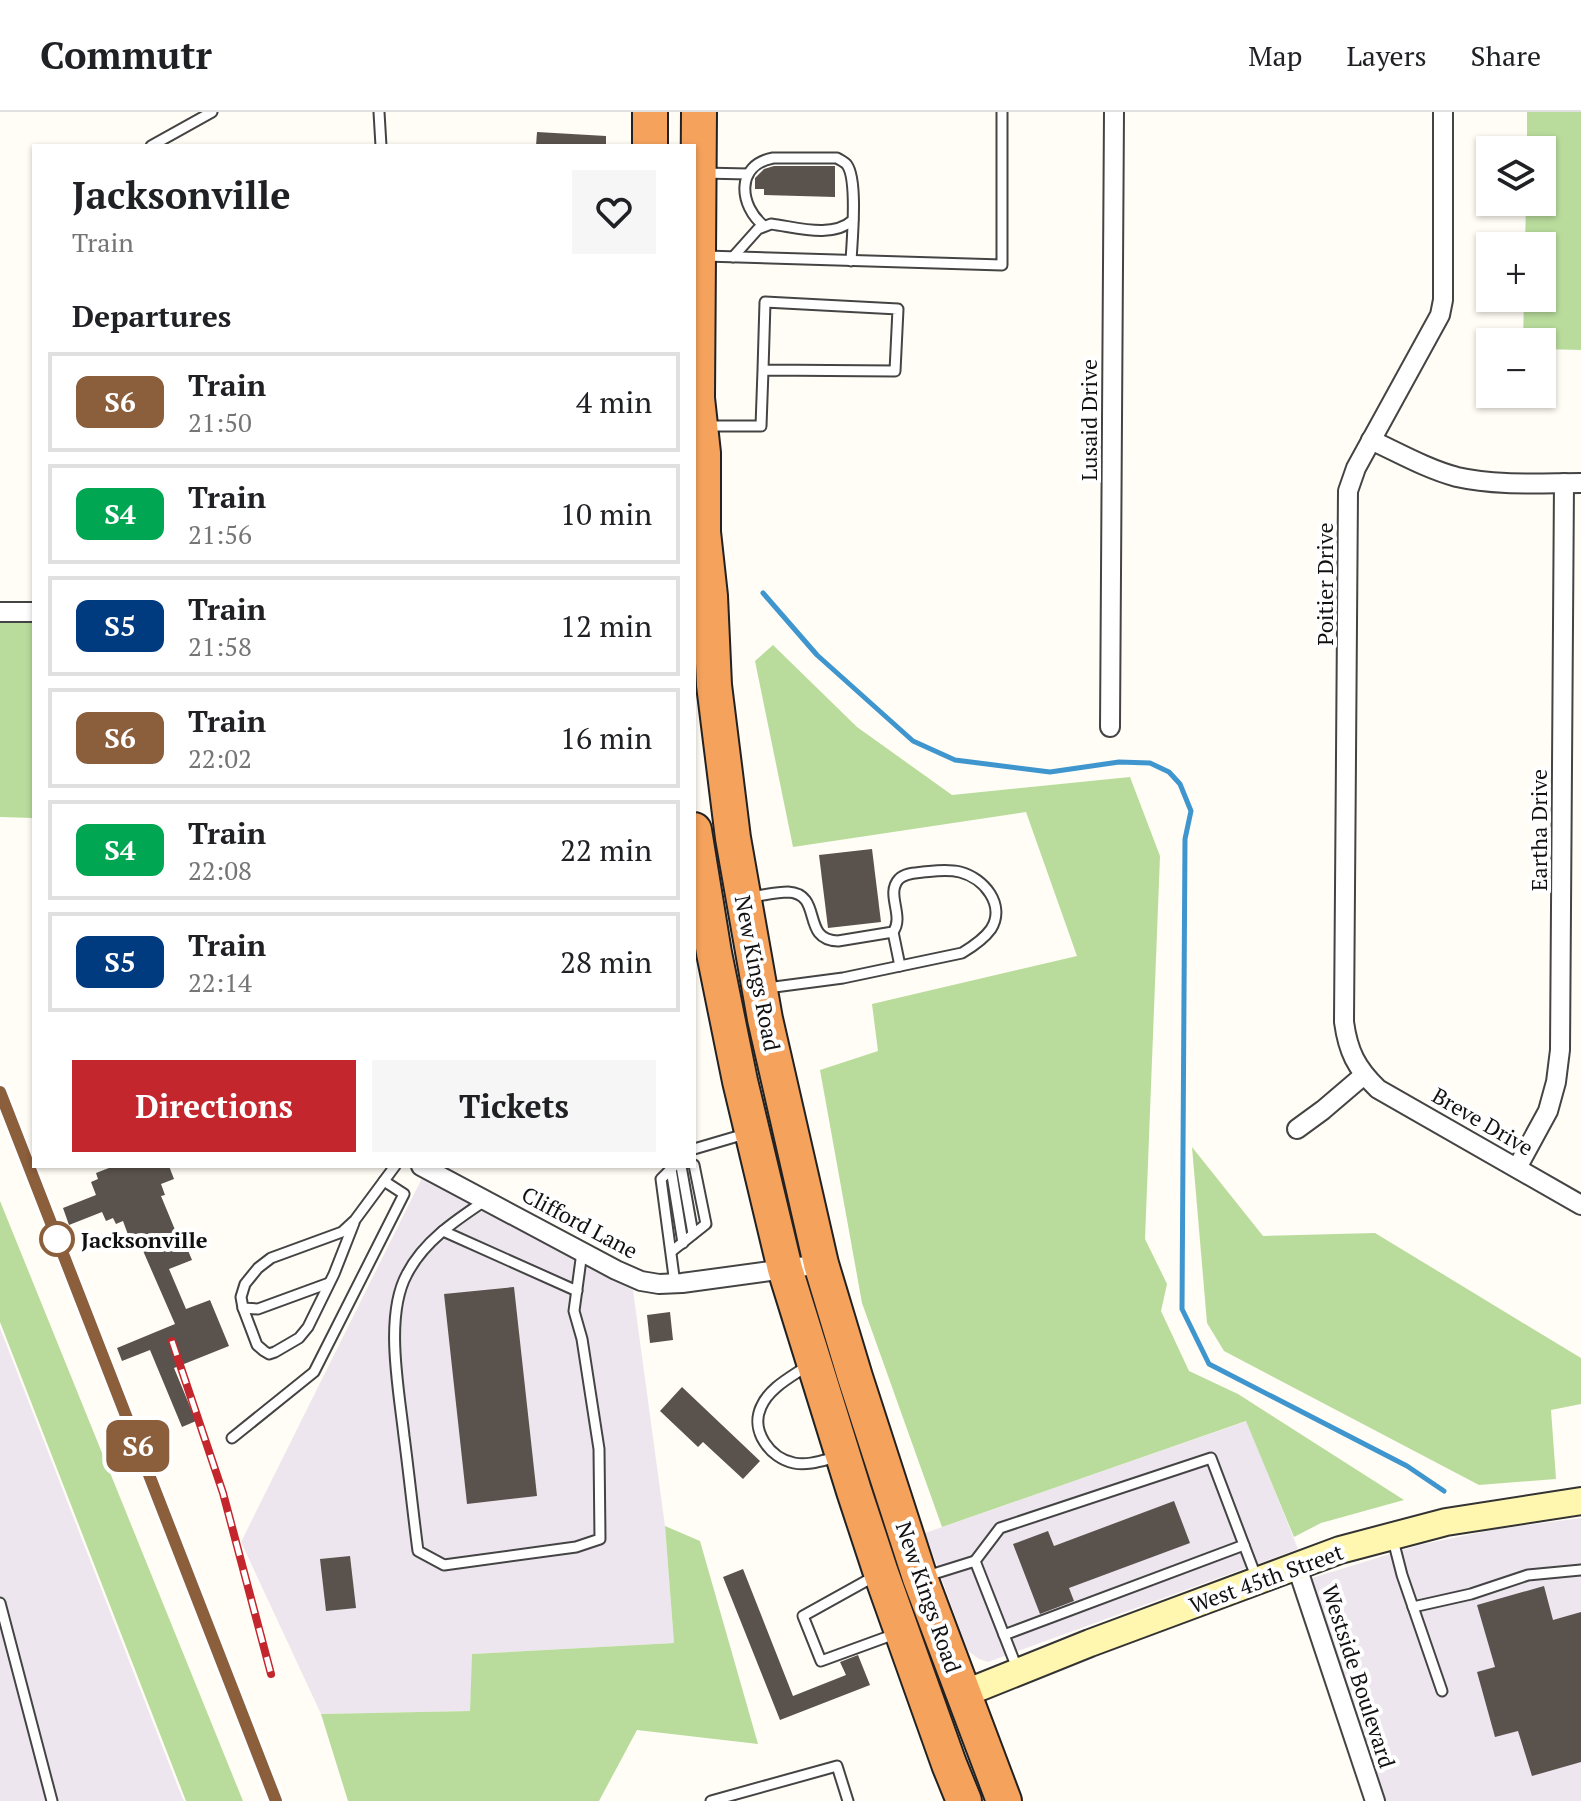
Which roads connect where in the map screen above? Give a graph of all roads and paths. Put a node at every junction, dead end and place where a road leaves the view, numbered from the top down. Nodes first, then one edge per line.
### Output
1 (212, 112) edge
2 (379, 112) edge
3 (650, 112) edge
4 (699, 112) edge
5 (1002, 112) edge
6 (1114, 112) edge
7 (1443, 112) edge
8 (155, 144) edge
9 (381, 144) edge
10 (650, 144) edge
11 (698, 173) junction
12 (748, 174) junction
13 (853, 220) junction
14 (764, 226) junction
15 (698, 256) junction
16 (733, 257) junction
17 (851, 261) junction
18 (763, 370) junction
19 (700, 426) junction
20 (1371, 440) junction
21 (1572, 483) edge
22 (0, 612) edge
23 (32, 612) edge
24 (1110, 727) dead end
25 (707, 838) edge
26 (744, 898) junction
27 (893, 932) junction
28 (900, 966) junction
29 (760, 989) junction
30 (1364, 1075) junction
31 (1297, 1129) dead end
32 (752, 1132) junction
33 (696, 1148) edge
34 (394, 1168) edge
35 (425, 1168) edge
36 (674, 1168) edge
37 (675, 1168) edge
38 (675, 1168) edge
39 (695, 1168) edge
40 (1517, 1168) junction
41 (384, 1181) junction
42 (486, 1200) junction
43 (1581, 1205) edge
44 (355, 1220) junction
45 (443, 1231) junction
46 (693, 1234) junction
47 (683, 1243) junction
48 (672, 1251) junction
49 (582, 1252) junction
50 (821, 1264) junction
51 (785, 1269) junction
52 (329, 1283) junction
53 (675, 1284) junction
54 (577, 1291) junction
55 (243, 1308) junction
56 (814, 1362) junction
57 (232, 1438) dead end
58 (842, 1455) junction
59 (1581, 1501) edge
60 (1392, 1537) junction
61 (1244, 1545) junction
62 (975, 1561) junction
63 (1297, 1567) junction
64 (1581, 1570) edge
65 (881, 1573) junction
66 (920, 1578) junction
67 (1257, 1581) junction
68 (0, 1603) edge
69 (1413, 1607) junction
70 (1004, 1635) junction
71 (906, 1639) junction
72 (1018, 1672) junction
73 (1442, 1691) dead end
74 (963, 1694) junction
75 (949, 1764) junction
76 (52, 1801) edge
77 (711, 1801) edge
78 (848, 1801) edge
79 (964, 1801) edge
80 (1004, 1801) edge
81 (1375, 1801) edge

1 - 8 lane
2 - 9 lane
3 - 10 highway
4 - 11 highway, New Kings Road
5 - 17 lane
6 - 24 street, Lusaid Drive
7 - 20 street, Poitier Drive
11 - 12 lane
11 - 15 highway, New Kings Road
12 - 13 lane
12 - 14 lane
13 - 14 lane
13 - 17 lane
14 - 16 lane
15 - 16 lane
15 - 19 highway, New Kings Road
16 - 17 lane
18 - 18 lane
18 - 19 lane
19 - 25 highway, New Kings Road
20 - 21 street
20 - 30 street, Poitier Drive
21 - 40 street, Eartha Drive
22 - 23 street
25 - 26 highway, New Kings Road
25 - 32 highway, New Kings Road
26 - 27 lane
26 - 29 highway, New Kings Road
27 - 28 lane
27 - 28 lane
28 - 29 lane
29 - 50 highway, New Kings Road
30 - 31 street
30 - 40 street, Breve Drive
32 - 33 lane
32 - 51 highway, New Kings Road
34 - 41 lane
35 - 42 street, Clifford Lane
36 - 48 lane
37 - 46 lane
38 - 47 lane
39 - 46 lane
40 - 43 street, Breve Drive
41 - 44 lane
41 - 57 lane
42 - 45 lane
42 - 49 street, Clifford Lane
44 - 52 lane
44 - 55 lane
45 - 54 lane
45 - 54 lane
46 - 47 lane
47 - 48 lane
48 - 53 lane
49 - 53 street, Clifford Lane
49 - 54 lane
50 - 51 street, Clifford Lane
50 - 66 highway, New Kings Road
51 - 53 street, Clifford Lane
51 - 56 highway, New Kings Road
52 - 55 lane
52 - 55 lane
56 - 58 highway, New Kings Road
56 - 58 lane
58 - 65 highway, New Kings Road
59 - 60 street, West 45th Street
60 - 63 street, West 45th Street
60 - 69 lane
61 - 62 lane
61 - 67 lane
61 - 70 lane
62 - 66 lane
62 - 70 lane
63 - 67 street, West 45th Street
63 - 81 street, Westside Boulevard
64 - 69 lane
65 - 71 highway, New Kings Road
65 - 71 lane
66 - 74 highway, New Kings Road
67 - 72 street, West 45th Street
68 - 76 lane
69 - 73 lane
70 - 72 lane
71 - 74 highway
71 - 75 highway, New Kings Road
72 - 74 street, West 45th Street
74 - 75 highway
74 - 80 highway, New Kings Road
75 - 79 highway, New Kings Road
77 - 78 lane

